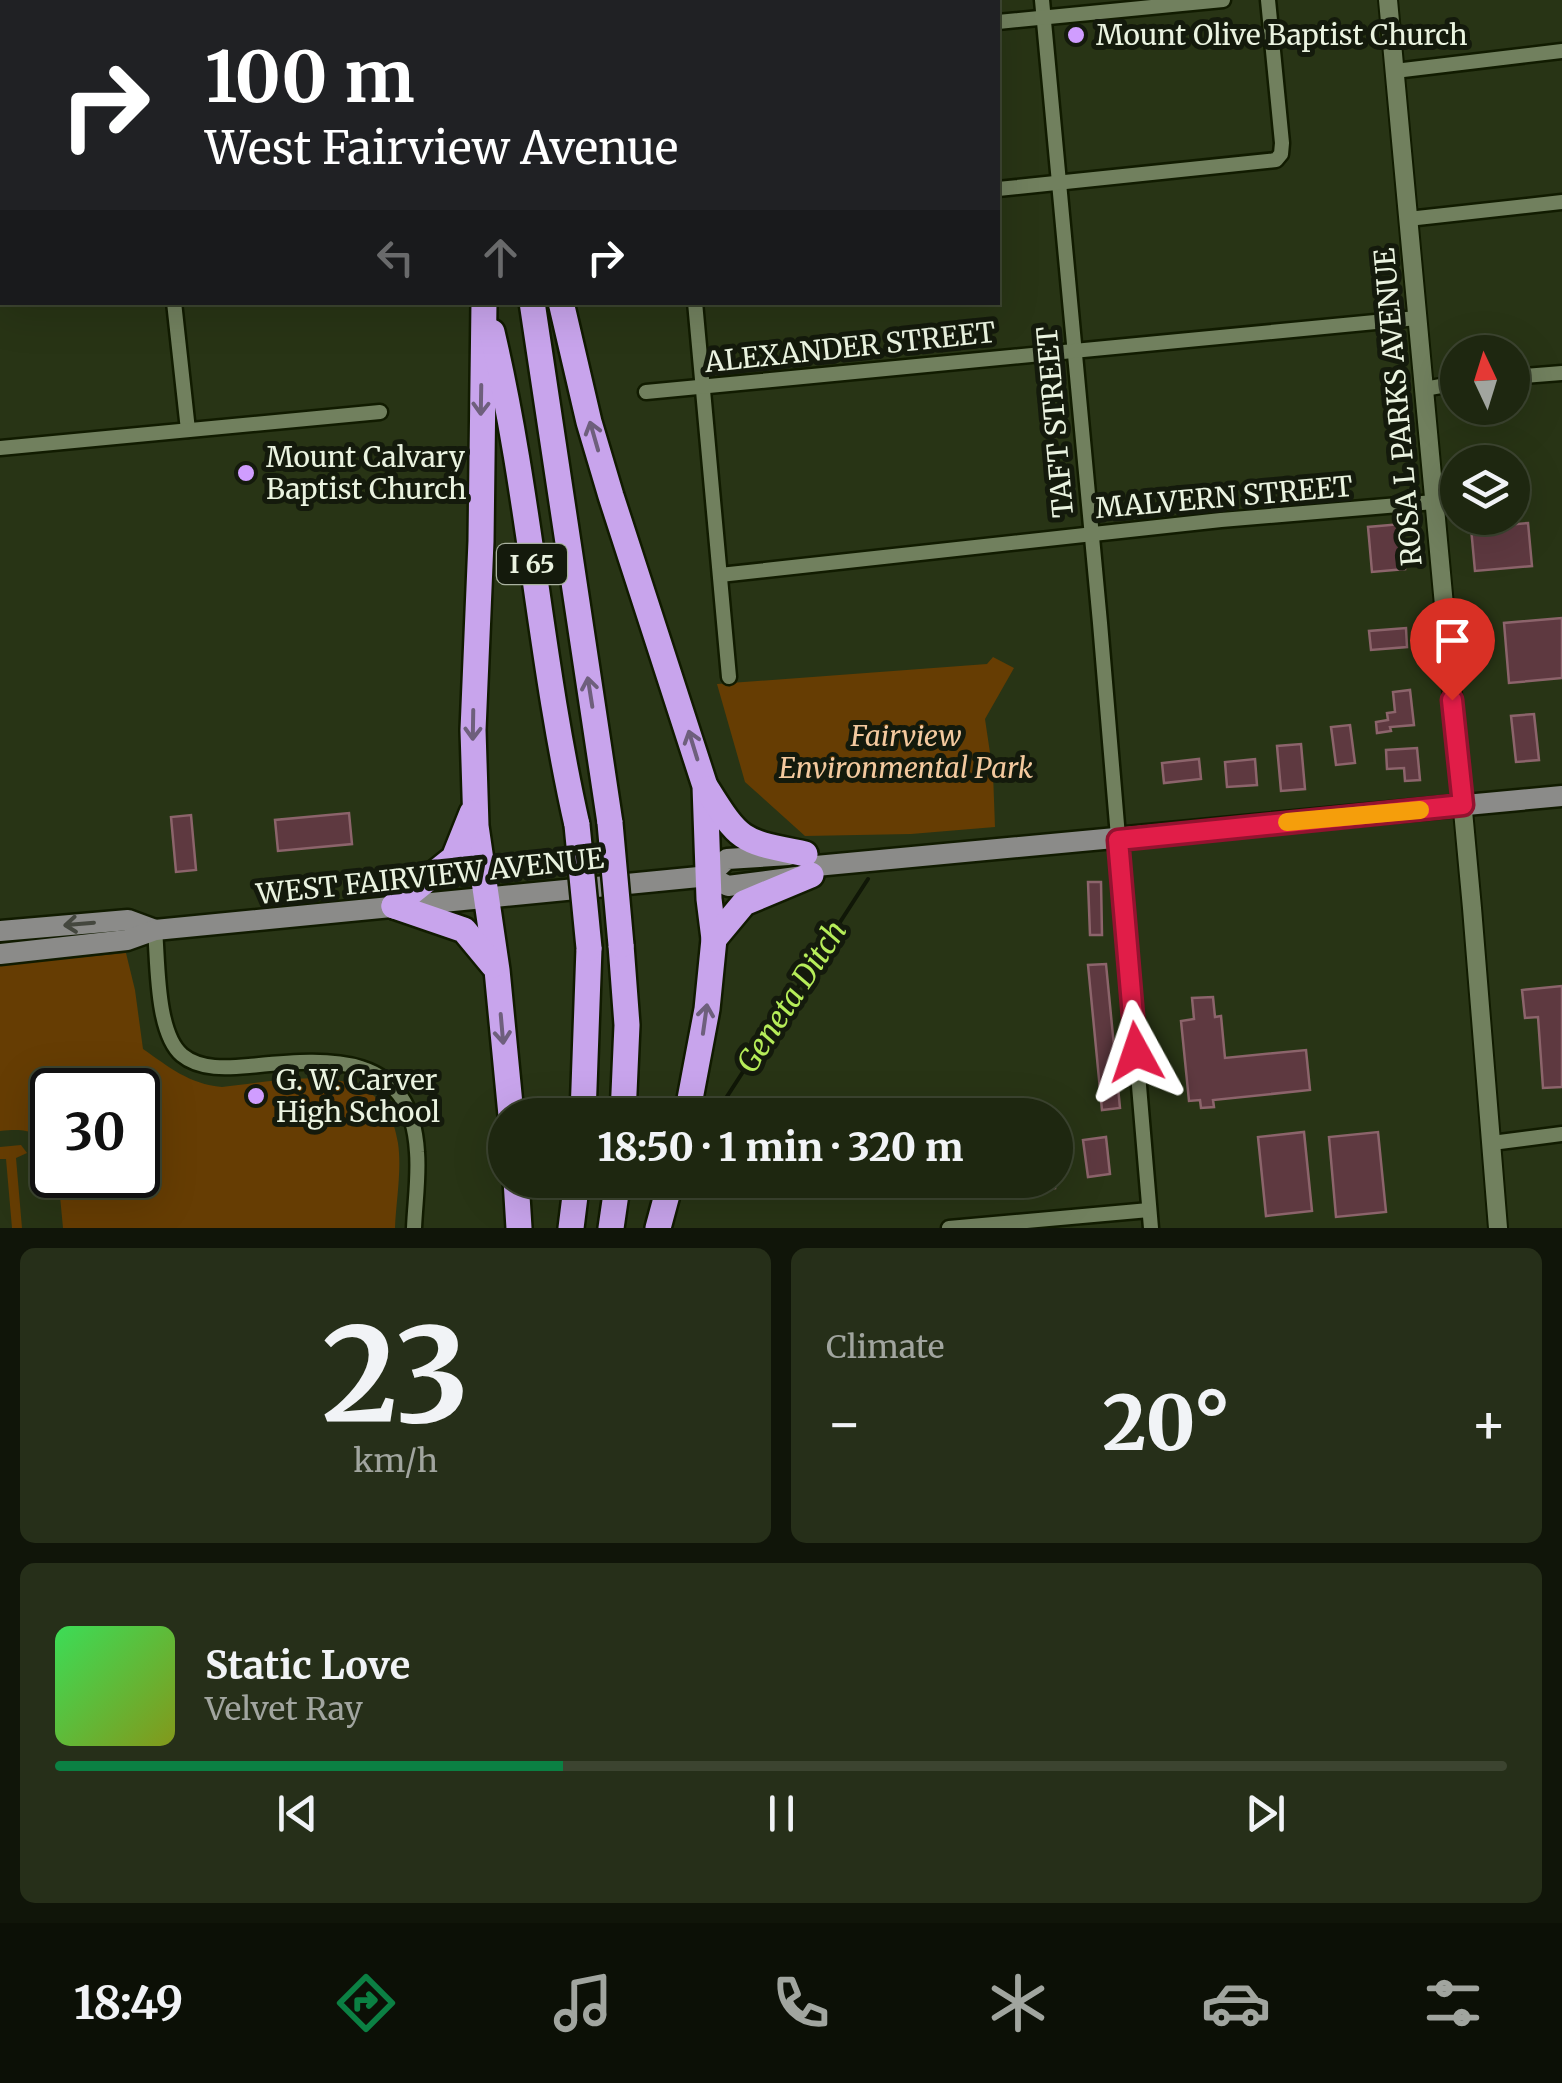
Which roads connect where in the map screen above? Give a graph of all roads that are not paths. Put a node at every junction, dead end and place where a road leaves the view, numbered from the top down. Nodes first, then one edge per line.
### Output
1 (1042, 0) edge
2 (1223, 0) edge
3 (1268, 0) edge
4 (1388, 0) edge
5 (1044, 18) junction
6 (1000, 22) edge
7 (1562, 51) edge
8 (1395, 71) junction
9 (1060, 182) junction
10 (1000, 188) edge
11 (1562, 202) edge
12 (1408, 218) junction
13 (174, 305) edge
14 (484, 305) edge
15 (485, 305) edge
16 (532, 305) edge
17 (561, 305) edge
18 (695, 305) edge
19 (1418, 318) junction
20 (1074, 350) junction
21 (1562, 372) edge
22 (1530, 376) edge
23 (702, 386) junction
24 (1440, 386) edge
25 (1424, 389) junction
26 (646, 392) dead end
27 (380, 412) dead end
28 (188, 430) junction
29 (0, 448) edge
30 (1434, 502) junction
31 (1090, 534) junction
32 (720, 575) junction
33 (729, 678) dead end
34 (705, 786) junction
35 (1562, 796) edge
36 (475, 804) junction
37 (1463, 805) junction
38 (1118, 840) junction
39 (811, 865) junction
40 (709, 876) junction
41 (485, 897) junction
42 (394, 906) junction
43 (155, 930) junction
44 (0, 931) edge
45 (714, 939) junction
46 (0, 954) edge
47 (497, 970) junction
48 (508, 1098) edge
49 (584, 1098) edge
50 (624, 1098) edge
51 (691, 1098) edge
52 (1562, 1134) edge
53 (1492, 1143) junction
54 (517, 1198) edge
55 (575, 1198) edge
56 (615, 1198) edge
57 (666, 1198) edge
58 (1149, 1210) junction
59 (414, 1228) edge
60 (519, 1228) edge
61 (571, 1228) edge
62 (611, 1228) edge
63 (658, 1228) edge
64 (948, 1228) edge
65 (1151, 1228) edge
66 (1498, 1228) edge

1 - 5 street, TAFT STREET
2 - 5 street
3 - 9 street
4 - 8 street, ROSA L PARKS AVENUE
5 - 6 street
5 - 9 street, TAFT STREET
7 - 8 street
8 - 12 street, ROSA L PARKS AVENUE
9 - 10 street
9 - 20 street, TAFT STREET
11 - 12 street
12 - 19 street, ROSA L PARKS AVENUE
13 - 28 street
14 -> 36 highway
15 - 49 highway, I 65, bridge
50 -> 16 highway, I 65, bridge
34 -> 17 highway
18 - 23 street
19 - 20 street, ALEXANDER STREET
19 - 25 street, ROSA L PARKS AVENUE
20 - 23 street, ALEXANDER STREET
20 - 31 street, TAFT STREET
21 - 22 street
23 - 26 street, ALEXANDER STREET
23 - 32 street
24 - 25 street
25 - 30 street, ROSA L PARKS AVENUE
27 - 28 street
28 - 29 street
30 - 31 street, MALVERN STREET
30 - 37 street, ROSA L PARKS AVENUE
31 - 32 street, MALVERN STREET
31 - 38 street, TAFT STREET
32 - 33 street
34 - 39 highway
34 - 40 highway
35 - 37 main road, WEST FAIRVIEW AVENUE
36 - 41 highway
36 - 42 highway
37 - 38 main road, WEST FAIRVIEW AVENUE
37 - 53 street, ROSA L PARKS AVENUE
38 - 39 main road, WEST FAIRVIEW AVENUE
38 - 58 street, TAFT STREET
39 - 40 main road, WEST FAIRVIEW AVENUE
39 - 45 highway
40 - 41 main road, WEST FAIRVIEW AVENUE
40 - 45 highway
41 - 42 main road, WEST FAIRVIEW AVENUE
41 - 47 highway
42 - 43 main road, WEST FAIRVIEW AVENUE
42 - 47 highway
43 -> 44 main road, WEST FAIRVIEW AVENUE
43 - 46 main road, WEST FAIRVIEW AVENUE
43 - 59 street
51 -> 45 highway
47 -> 48 highway
52 - 53 street
53 - 66 street, ROSA L PARKS AVENUE
54 - 60 highway
55 - 61 highway
56 - 62 highway
57 - 63 highway
58 - 64 street
58 - 65 street, TAFT STREET

